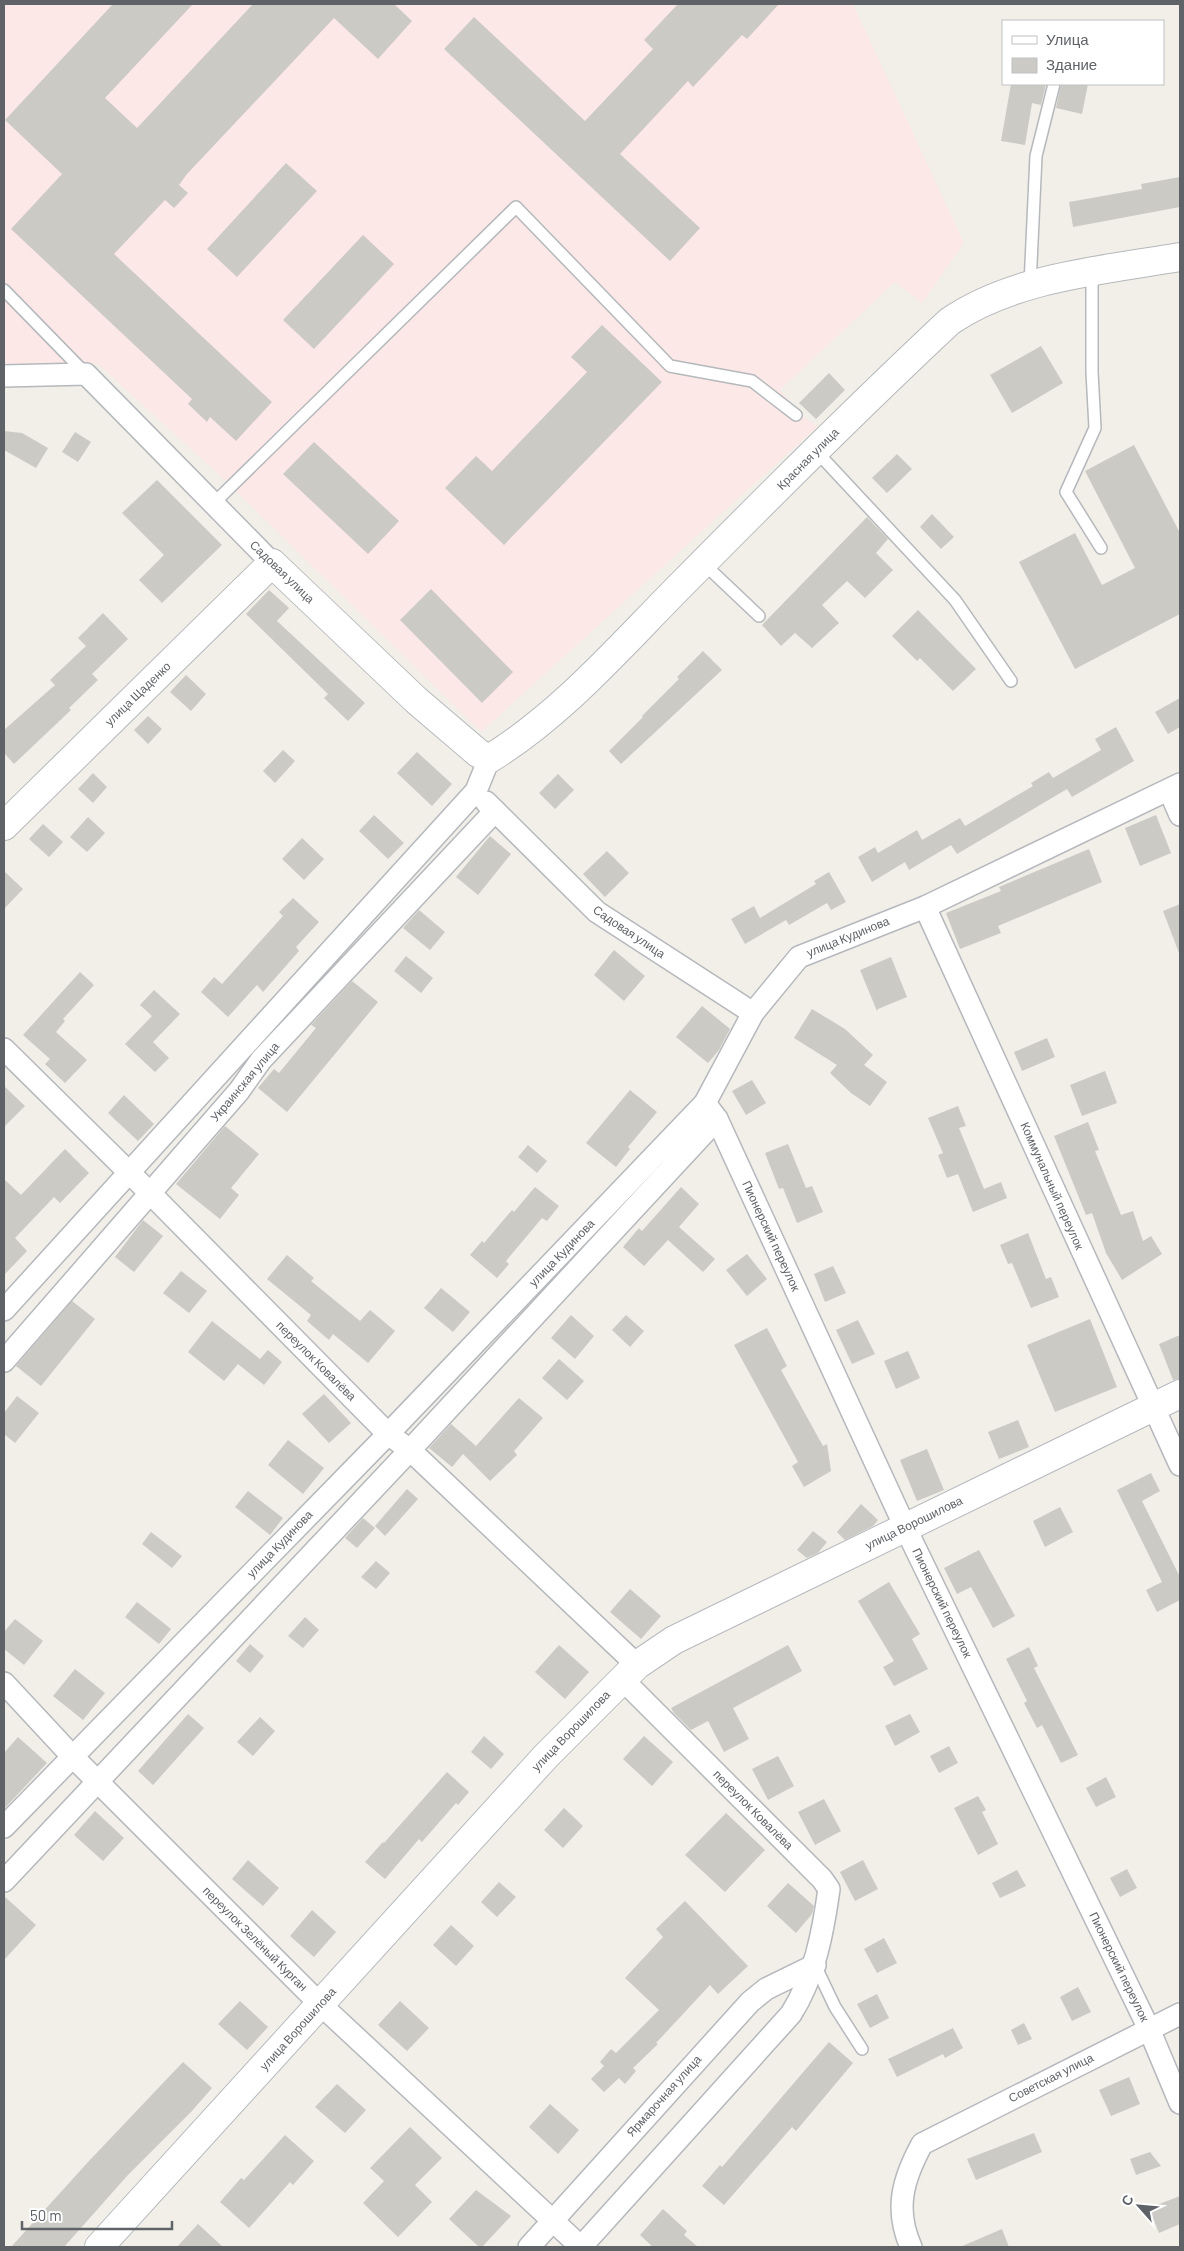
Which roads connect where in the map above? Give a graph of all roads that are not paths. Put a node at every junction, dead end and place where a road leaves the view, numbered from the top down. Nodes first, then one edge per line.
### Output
1 (1054, 85) edge
2 (1180, 257) edge
3 (1092, 272) junction
4 (1030, 286) junction
5 (4, 290) edge
6 (86, 374) junction
7 (4, 376) edge
8 (796, 415) dead end
9 (816, 451) junction
10 (212, 504) junction
11 (1100, 548) dead end
12 (272, 563) junction
13 (703, 563) junction
14 (759, 616) dead end
15 (1011, 681) dead end
16 (489, 759) junction
17 (1174, 787) edge
18 (476, 792) junction
19 (495, 811) junction
20 (1180, 815) edge
21 (4, 826) edge
22 (925, 907) junction
23 (753, 1013) junction
24 (4, 1049) edge
25 (711, 1111) junction
26 (130, 1174) junction
27 (151, 1194) junction
28 (4, 1310) edge
29 (4, 1361) edge
30 (1180, 1394) edge
31 (1153, 1407) junction
32 (388, 1434) junction
33 (410, 1450) junction
34 (1180, 1465) edge
35 (905, 1527) junction
36 (629, 1672) junction
37 (4, 1683) edge
38 (72, 1756) junction
39 (98, 1781) junction
40 (4, 1827) edge
41 (4, 1881) edge
42 (814, 1965) junction
43 (320, 2004) junction
44 (1180, 2014) edge
45 (1148, 2028) junction
46 (862, 2049) dead end
47 (1180, 2103) edge
48 (553, 2221) junction
49 (99, 2247) edge
50 (529, 2247) edge
51 (581, 2247) edge
52 (911, 2247) edge

1 - 4 lane
2 - 3 street, Красная улица
3 - 4 street, Красная улица
3 - 11 lane
4 - 9 street, Красная улица
5 - 6 lane
6 - 7 street
6 - 10 street, Садовая улица
8 - 10 lane
9 - 13 street, Красная улица
9 - 15 lane
10 - 12 street, Садовая улица
12 - 16 street, Садовая улица
12 - 21 street, улица Щаденко
13 - 14 lane
13 - 16 street, Красная улица
16 - 18 street, Украинская улица
17 - 20 street
17 - 22 street, улица Кудинова
18 - 19 street, Садовая улица
18 - 26 street, Украинская улица
19 - 23 street, Садовая улица
19 - 27 street, Украинская улица
22 - 23 street, улица Кудинова
22 - 31 street, Коммунальный переулок
23 - 25 street, улица Кудинова
24 - 26 street, переулок Ковалёва
25 - 32 street, улица Кудинова
25 - 33 street, улица Кудинова
25 - 35 street, Пионерский переулок
26 - 27 street, переулок Ковалёва
26 - 28 street, Украинская улица
27 - 29 street, Украинская улица
27 - 32 street, переулок Ковалёва
30 - 31 street, улица Ворошилова
31 - 34 street, Коммунальный переулок
31 - 35 street, улица Ворошилова
32 - 33 street, переулок Ковалёва
32 - 38 street, улица Кудинова
33 - 36 street, переулок Ковалёва
33 - 39 street, улица Кудинова
35 - 36 street, улица Ворошилова
35 - 45 street, Пионерский переулок
36 - 42 street, переулок Ковалёва
36 - 43 street, улица Ворошилова
37 - 38 street, переулок Зелёный Курган
38 - 39 street, переулок Зелёный Курган
38 - 40 street, улица Кудинова
39 - 41 street, улица Кудинова
39 - 43 street, переулок Зелёный Курган
42 - 46 lane
42 - 48 street, Ярмарочная улица
42 - 51 street
43 - 48 street, переулок Зелёный Курган
43 - 49 street, улица Ворошилова
44 - 45 street, Советская улица
45 - 47 street, Пионерский переулок
45 - 52 street, Советская улица
48 - 50 street, Ярмарочная улица
48 - 51 street, переулок Зелёный Курган

